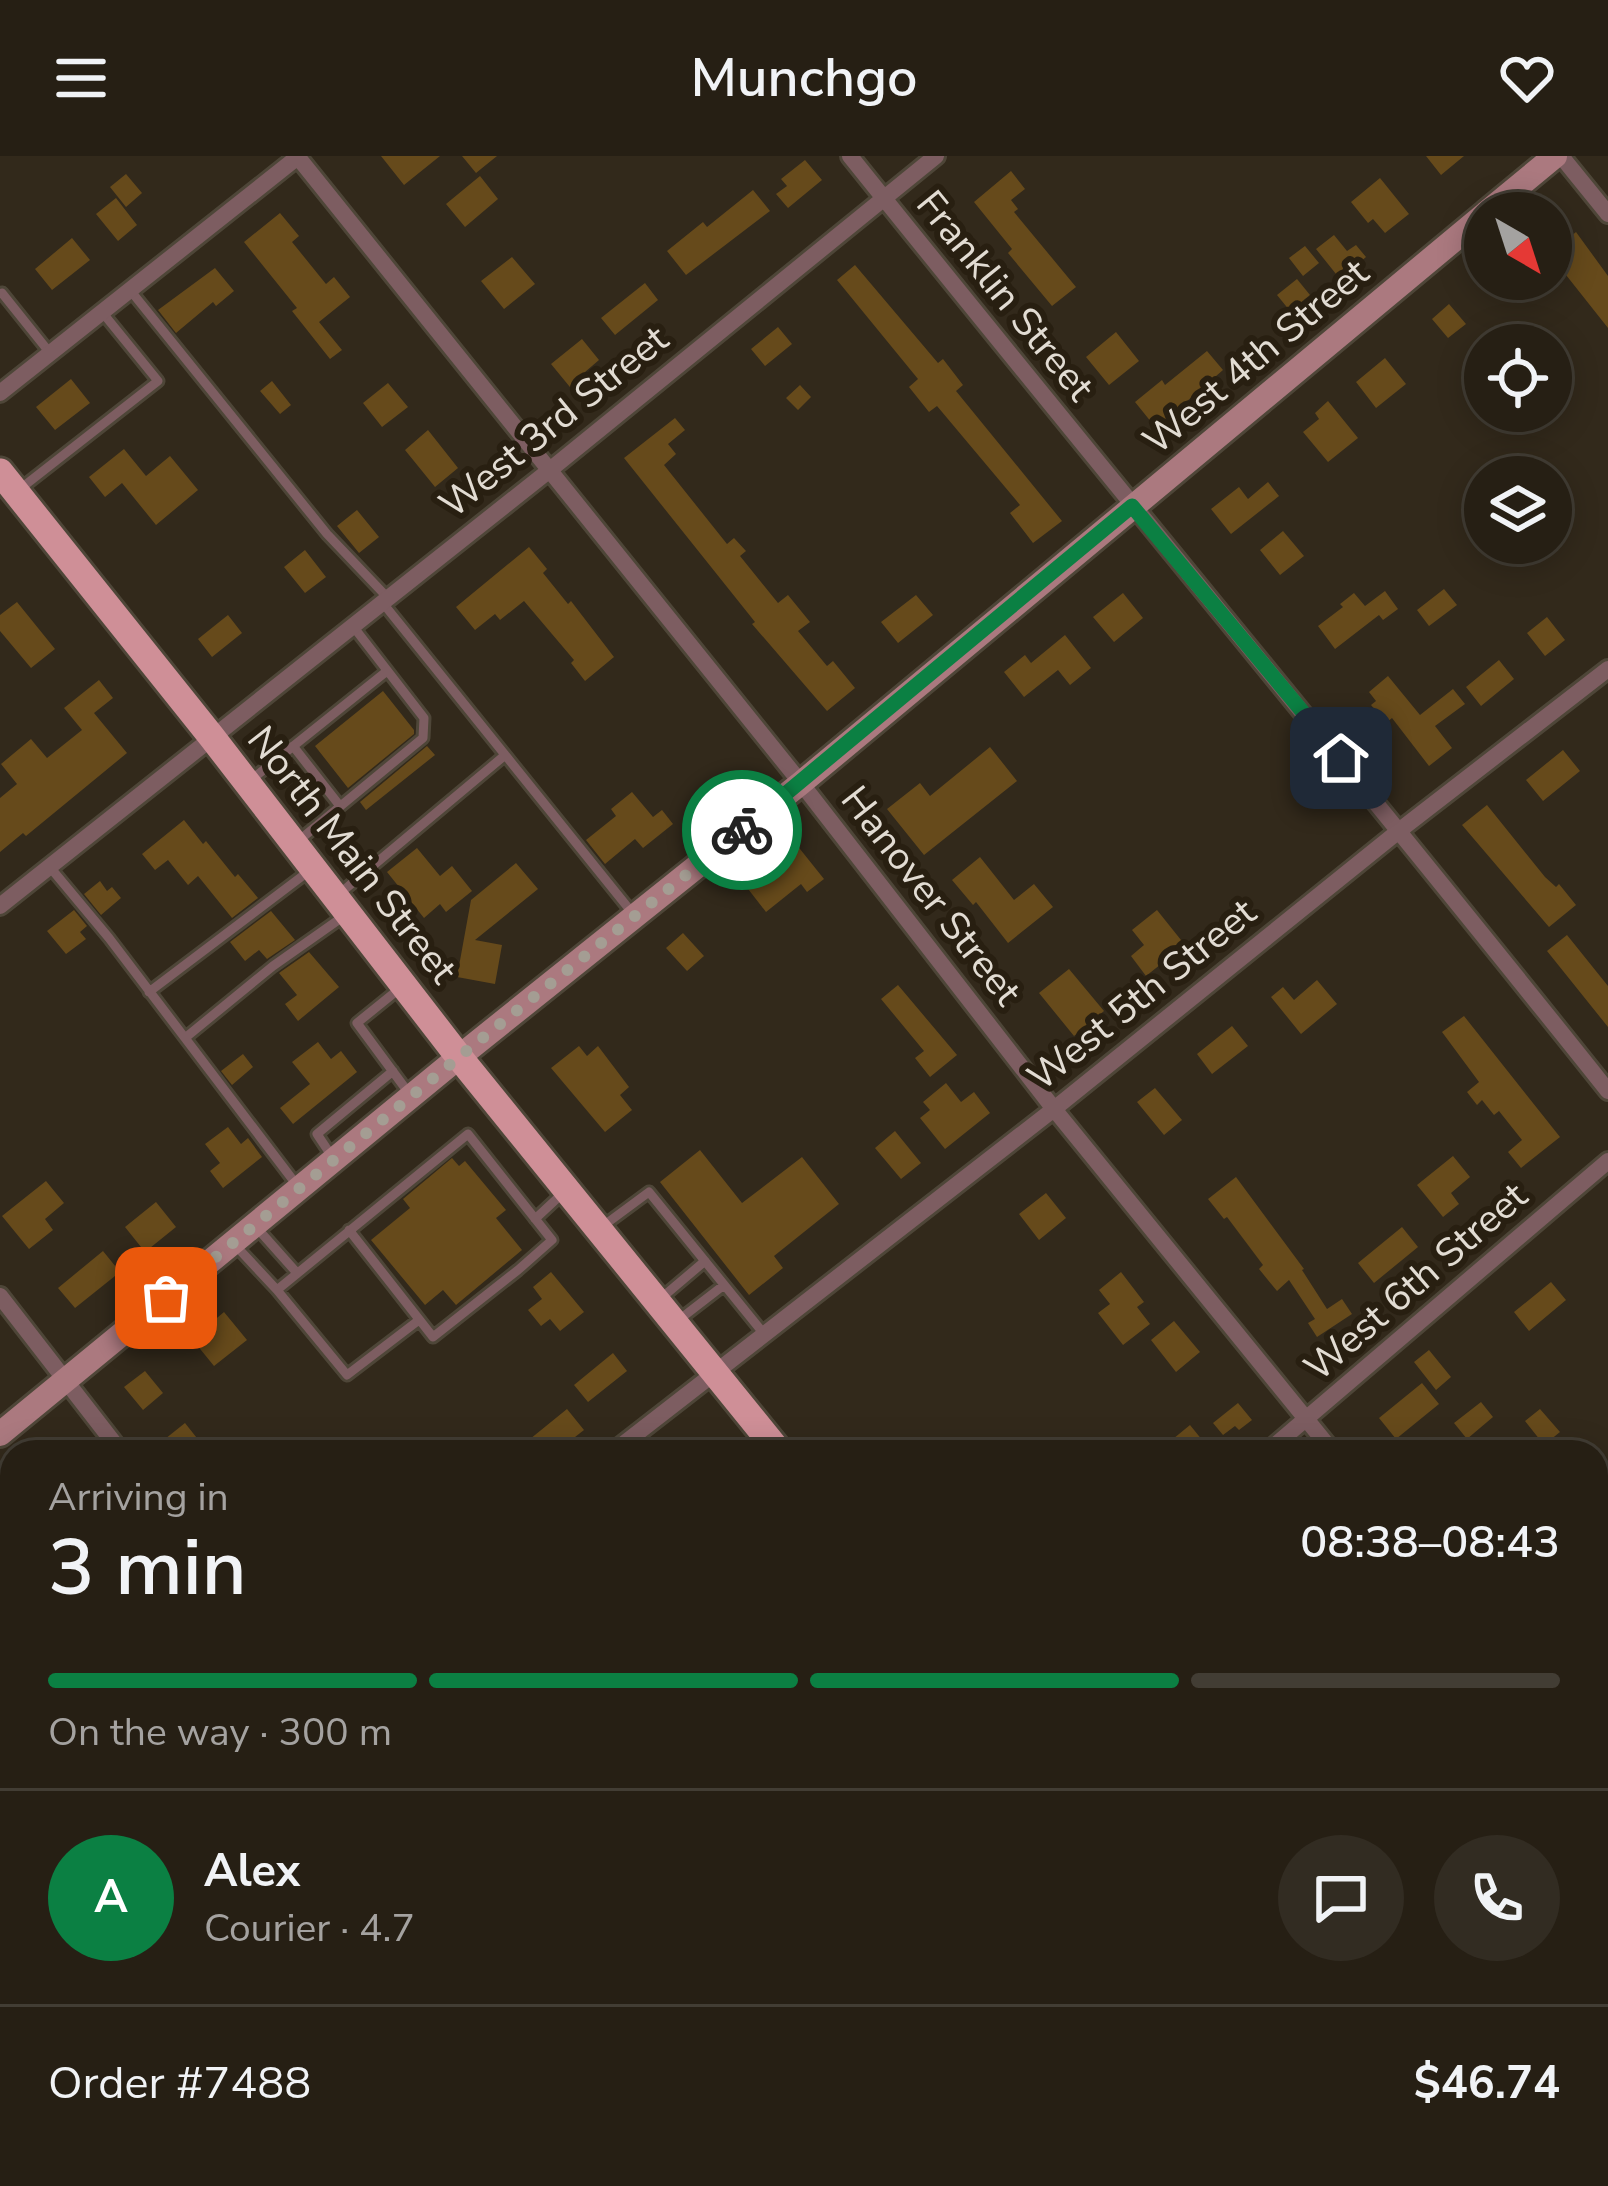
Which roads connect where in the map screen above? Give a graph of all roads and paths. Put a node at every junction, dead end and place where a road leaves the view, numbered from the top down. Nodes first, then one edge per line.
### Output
1 (298, 156) edge
2 (850, 156) edge
3 (936, 156) edge
4 (1558, 156) edge
5 (1513, 192) edge
6 (883, 197) junction
7 (1608, 214) edge
8 (1464, 232) edge
9 (130, 290) junction
10 (2, 293) edge
11 (102, 312) junction
12 (50, 353) junction
13 (0, 393) edge
14 (551, 469) junction
15 (8, 482) edge
16 (1132, 506) junction
17 (384, 599) junction
18 (352, 626) junction
19 (1608, 669) edge
20 (388, 671) junction
21 (212, 736) junction
22 (293, 746) junction
23 (504, 756) junction
24 (247, 783) junction
25 (801, 783) junction
26 (340, 806) junction
27 (1400, 830) junction
28 (295, 844) junction
29 (49, 866) junction
30 (313, 868) junction
31 (0, 905) edge
32 (342, 905) junction
33 (635, 916) junction
34 (404, 985) junction
35 (149, 992) junction
36 (184, 1037) junction
37 (459, 1057) junction
38 (393, 1071) junction
39 (1608, 1091) edge
40 (411, 1096) junction
41 (1054, 1109) junction
42 (334, 1159) junction
43 (1608, 1161) edge
44 (298, 1188) junction
45 (567, 1190) junction
46 (535, 1219) junction
47 (255, 1225) junction
48 (599, 1229) junction
49 (350, 1230) junction
50 (233, 1243) junction
51 (705, 1262) junction
52 (297, 1273) junction
53 (724, 1285) junction
54 (277, 1290) junction
55 (0, 1296) edge
56 (667, 1312) junction
57 (419, 1320) junction
58 (764, 1334) junction
59 (716, 1372) junction
60 (66, 1382) junction
61 (1307, 1419) junction
62 (0, 1434) edge
63 (112, 1440) edge
64 (629, 1440) edge
65 (770, 1440) edge
66 (1282, 1440) edge
67 (1324, 1440) edge

1 - 9 street
1 - 14 street, Hanover Street
2 - 6 street, Franklin Street
3 - 6 street, West 3rd Street
4 - 5 main road, West 4th Street
4 - 7 street
6 - 14 street, West 3rd Street
6 - 16 street, Franklin Street
8 - 16 main road, West 4th Street
9 - 11 street
9 - 17 lane
10 - 12 lane
11 - 12 street
11 - 15 lane
12 - 13 street
14 - 17 street, West 3rd Street
14 - 25 street, Hanover Street
15 - 21 main road, North Main Street
16 - 25 main road, West 4th Street
16 - 27 street, Franklin Street
17 - 18 street, West 3rd Street
17 - 23 lane
18 - 20 lane
18 - 21 street, West 3rd Street
19 - 27 street, West 5th Street
20 - 22 lane
20 - 26 lane
21 - 24 main road, North Main Street
21 - 29 street, West 3rd Street
22 - 24 lane
22 - 26 lane
23 - 32 lane
23 - 33 lane
24 - 28 main road, North Main Street
25 - 33 main road, West 4th Street
25 - 41 street, Hanover Street
26 - 28 lane
27 - 39 street, Franklin Street
27 - 41 street, West 5th Street
28 - 30 main road, North Main Street
29 - 31 street, West 3rd Street
29 - 35 lane
30 - 32 main road, North Main Street
30 - 35 lane
32 - 34 main road, North Main Street
32 - 36 lane
33 - 37 main road, West 4th Street
34 - 37 main road, North Main Street
34 - 38 lane
35 - 36 lane
36 - 44 lane
37 - 40 main road, West 4th Street
37 - 45 main road, North Main Street
38 - 40 lane
38 - 42 lane
40 - 42 main road, West 4th Street
41 - 58 street, West 5th Street
41 - 61 street, Hanover Street
42 - 44 main road, West 4th Street
43 - 61 street, West 6th Street
44 - 47 main road, West 4th Street
45 - 46 lane
45 - 48 main road, North Main Street
46 - 49 lane
46 - 57 lane
47 - 50 main road, West 4th Street
47 - 52 lane
48 - 51 lane
48 - 56 main road, North Main Street
49 - 52 lane
49 - 57 lane
50 - 54 lane
50 - 60 main road, West 4th Street
51 - 53 lane
51 - 56 lane
52 - 54 lane
53 - 56 lane
53 - 58 lane
54 - 57 lane
55 - 60 street
56 - 59 main road, North Main Street
58 - 59 street, West 5th Street
59 - 64 street, West 5th Street
59 - 65 main road, North Main Street
60 - 62 main road, West 4th Street
60 - 63 street
61 - 66 street, West 6th Street
61 - 67 street, Hanover Street

